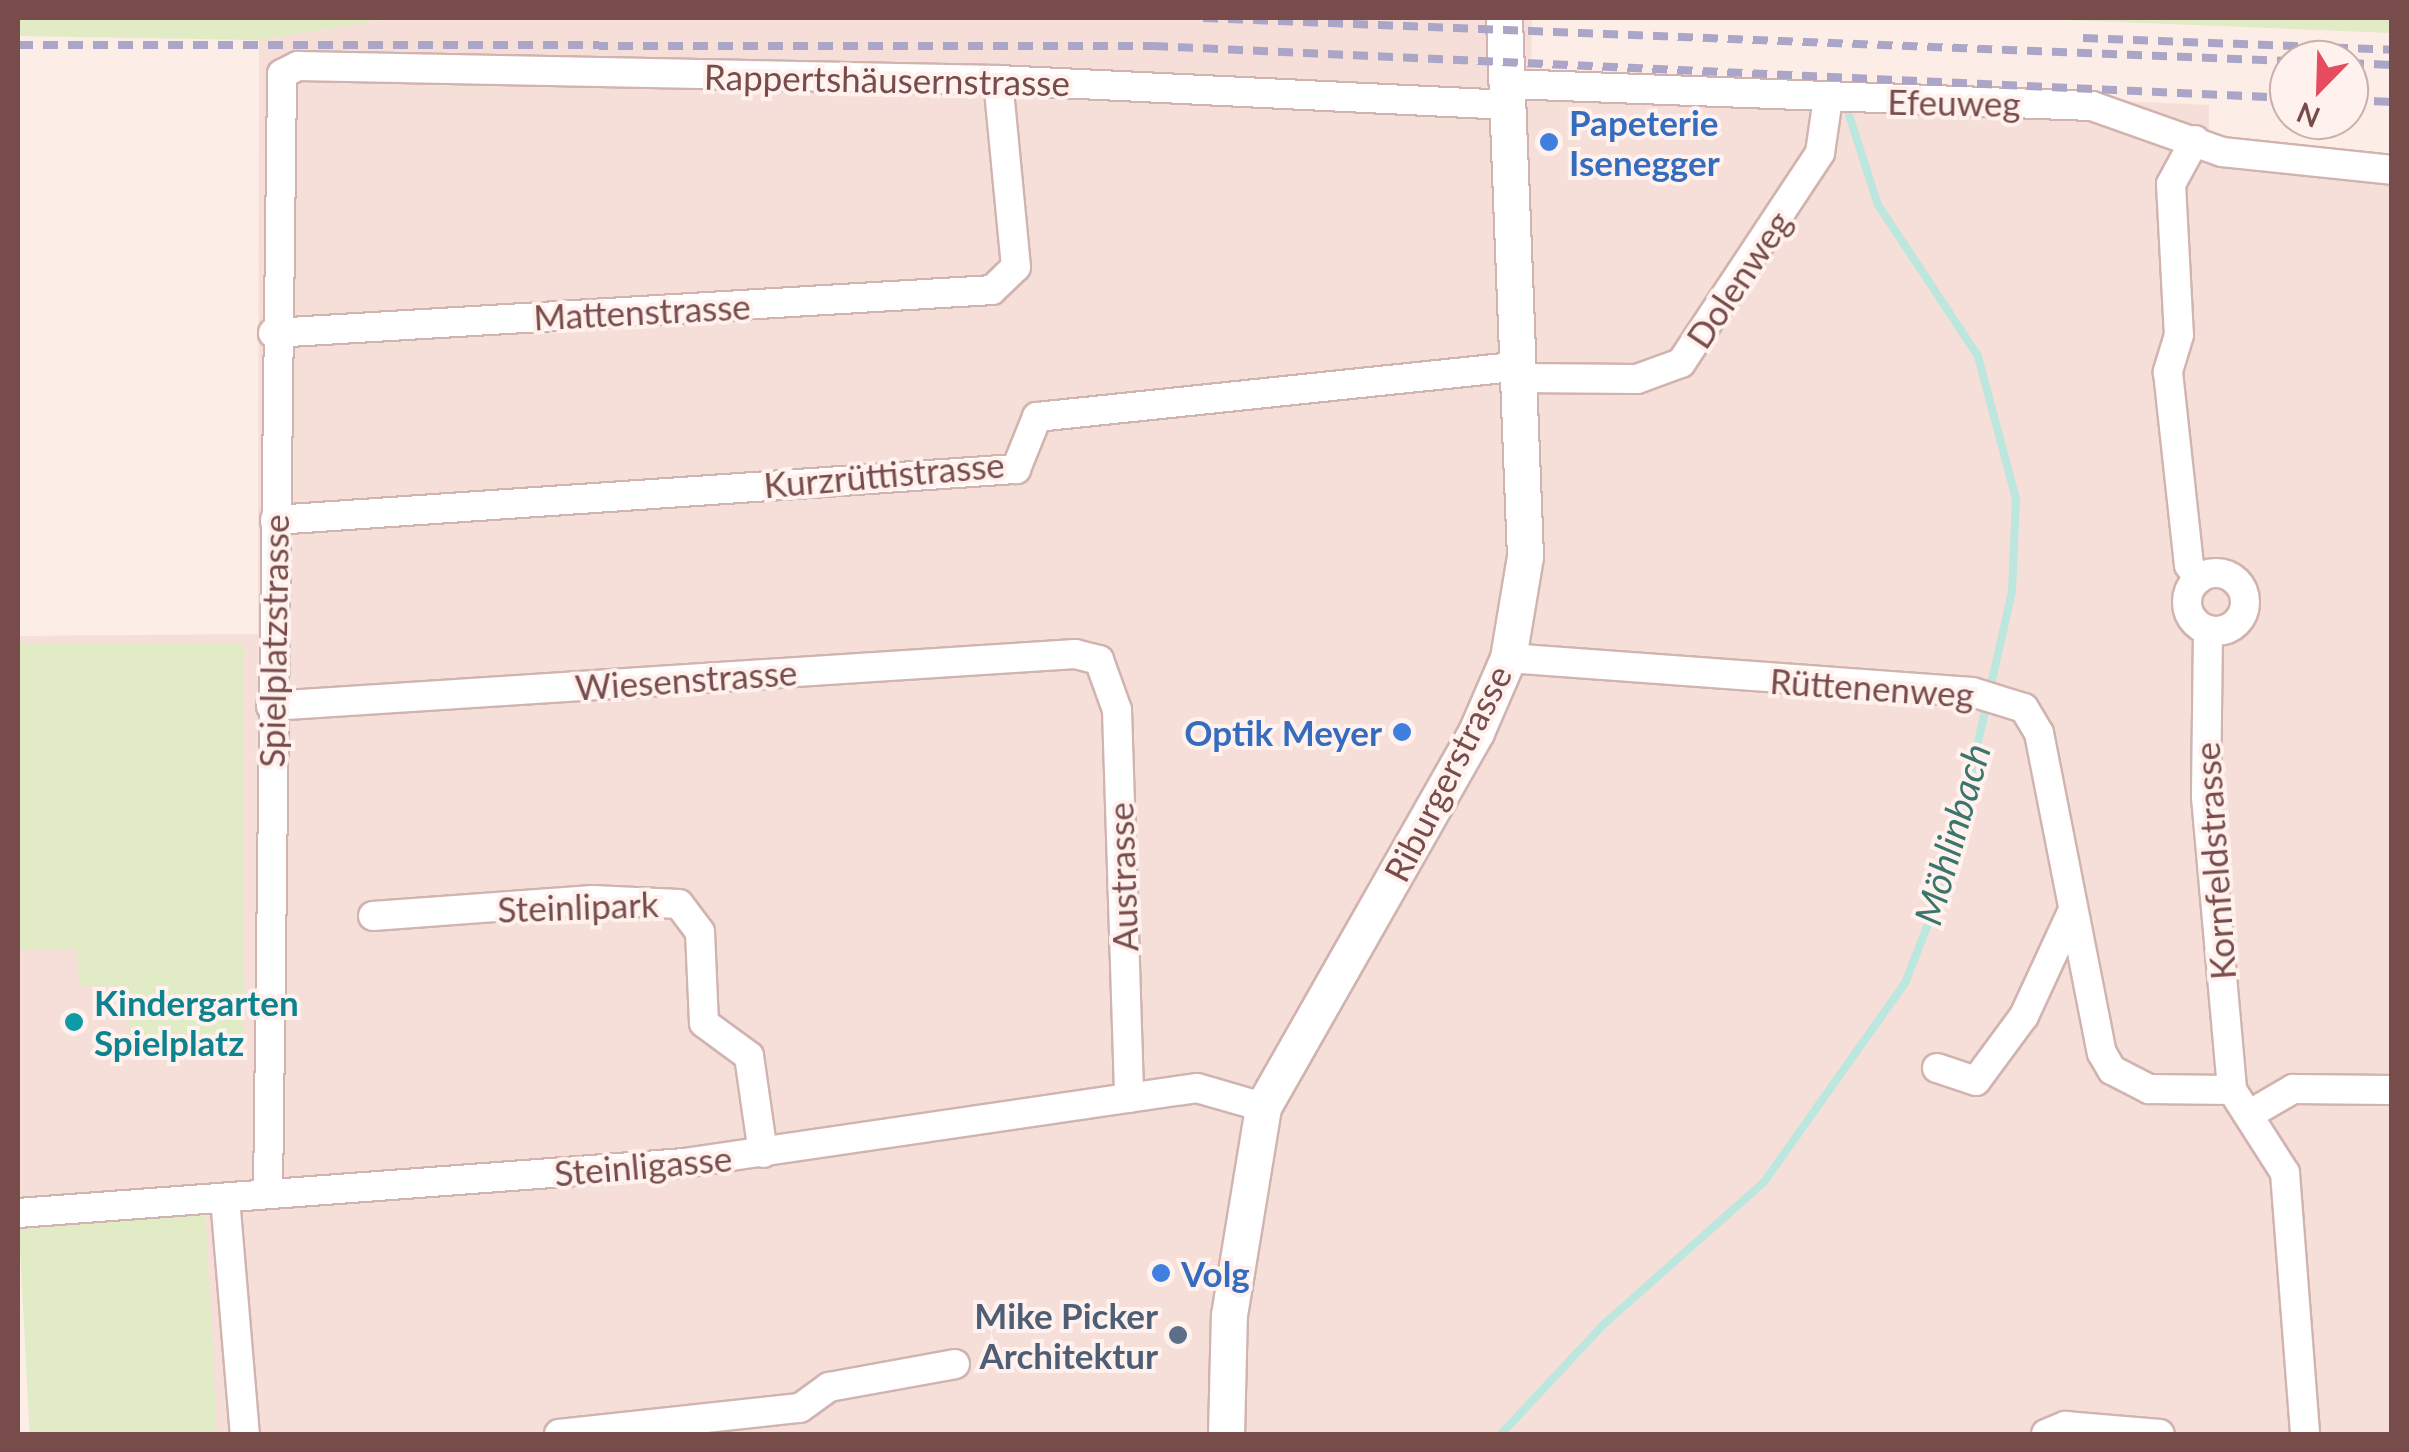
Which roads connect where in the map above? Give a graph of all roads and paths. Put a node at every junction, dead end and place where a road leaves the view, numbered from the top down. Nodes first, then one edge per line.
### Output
1 (1504, 18) edge
2 (998, 80) junction
3 (276, 88) joint
4 (1508, 94) junction
5 (1828, 98) junction
6 (2196, 140) junction
7 (2392, 170) edge
8 (273, 333) junction
9 (1520, 372) junction
10 (274, 520) junction
11 (2199, 579) junction
12 (2208, 632) junction
13 (1508, 658) junction
14 (1100, 660) joint
15 (272, 706) junction
16 (2072, 912) junction
17 (374, 916) dead end
18 (1937, 1068) dead end
19 (2232, 1090) junction
20 (2392, 1090) edge
21 (1129, 1098) junction
22 (1263, 1107) junction
23 (2250, 1114) junction
24 (764, 1153) junction
25 (268, 1194) junction
26 (225, 1198) junction
27 (18, 1213) edge
28 (954, 1364) dead end
29 (245, 1434) edge
30 (558, 1434) edge
31 (1226, 1434) edge
32 (2046, 1434) edge
33 (2160, 1434) edge
34 (2305, 1434) edge

1 - 4 street, Riburgerstrasse
2 - 3 street, Rappertshäusernstrasse
2 - 4 street, Rappertshäusernstrasse
2 - 8 street, Mattenstrasse
3 - 8 street, Spielplatzstrasse
4 - 5 street, Efeuweg
4 - 9 street, Riburgerstrasse
5 - 6 street, Efeuweg
5 - 9 street, Dolenweg
6 - 7 street, Efeuweg
6 - 11 street, Kornfeldstrasse
8 - 10 street, Spielplatzstrasse
9 - 10 street, Kurzrüttistrasse
9 - 13 street, Riburgerstrasse
10 - 15 street, Spielplatzstrasse
11 - 12 street, Kornfeldstrasse
11 - 12 street
12 - 19 street, Kornfeldstrasse
13 - 16 street, Rüttenenweg
13 - 22 street, Riburgerstrasse
14 - 15 street, Wiesenstrasse
14 - 21 street, Austrasse
15 - 25 street, Spielplatzstrasse
16 - 18 street
16 - 19 street, Rüttenenweg
17 - 24 street, Steinlipark
19 - 23 street
20 - 23 street
21 - 22 street, Steinligasse
21 - 24 street, Steinligasse
22 - 31 street, Riburgerstrasse
23 - 34 street
24 - 25 street, Steinligasse
25 - 26 street, Steinligasse
26 - 27 street, Steinligasse
26 - 29 street
28 - 30 street
32 - 33 street

